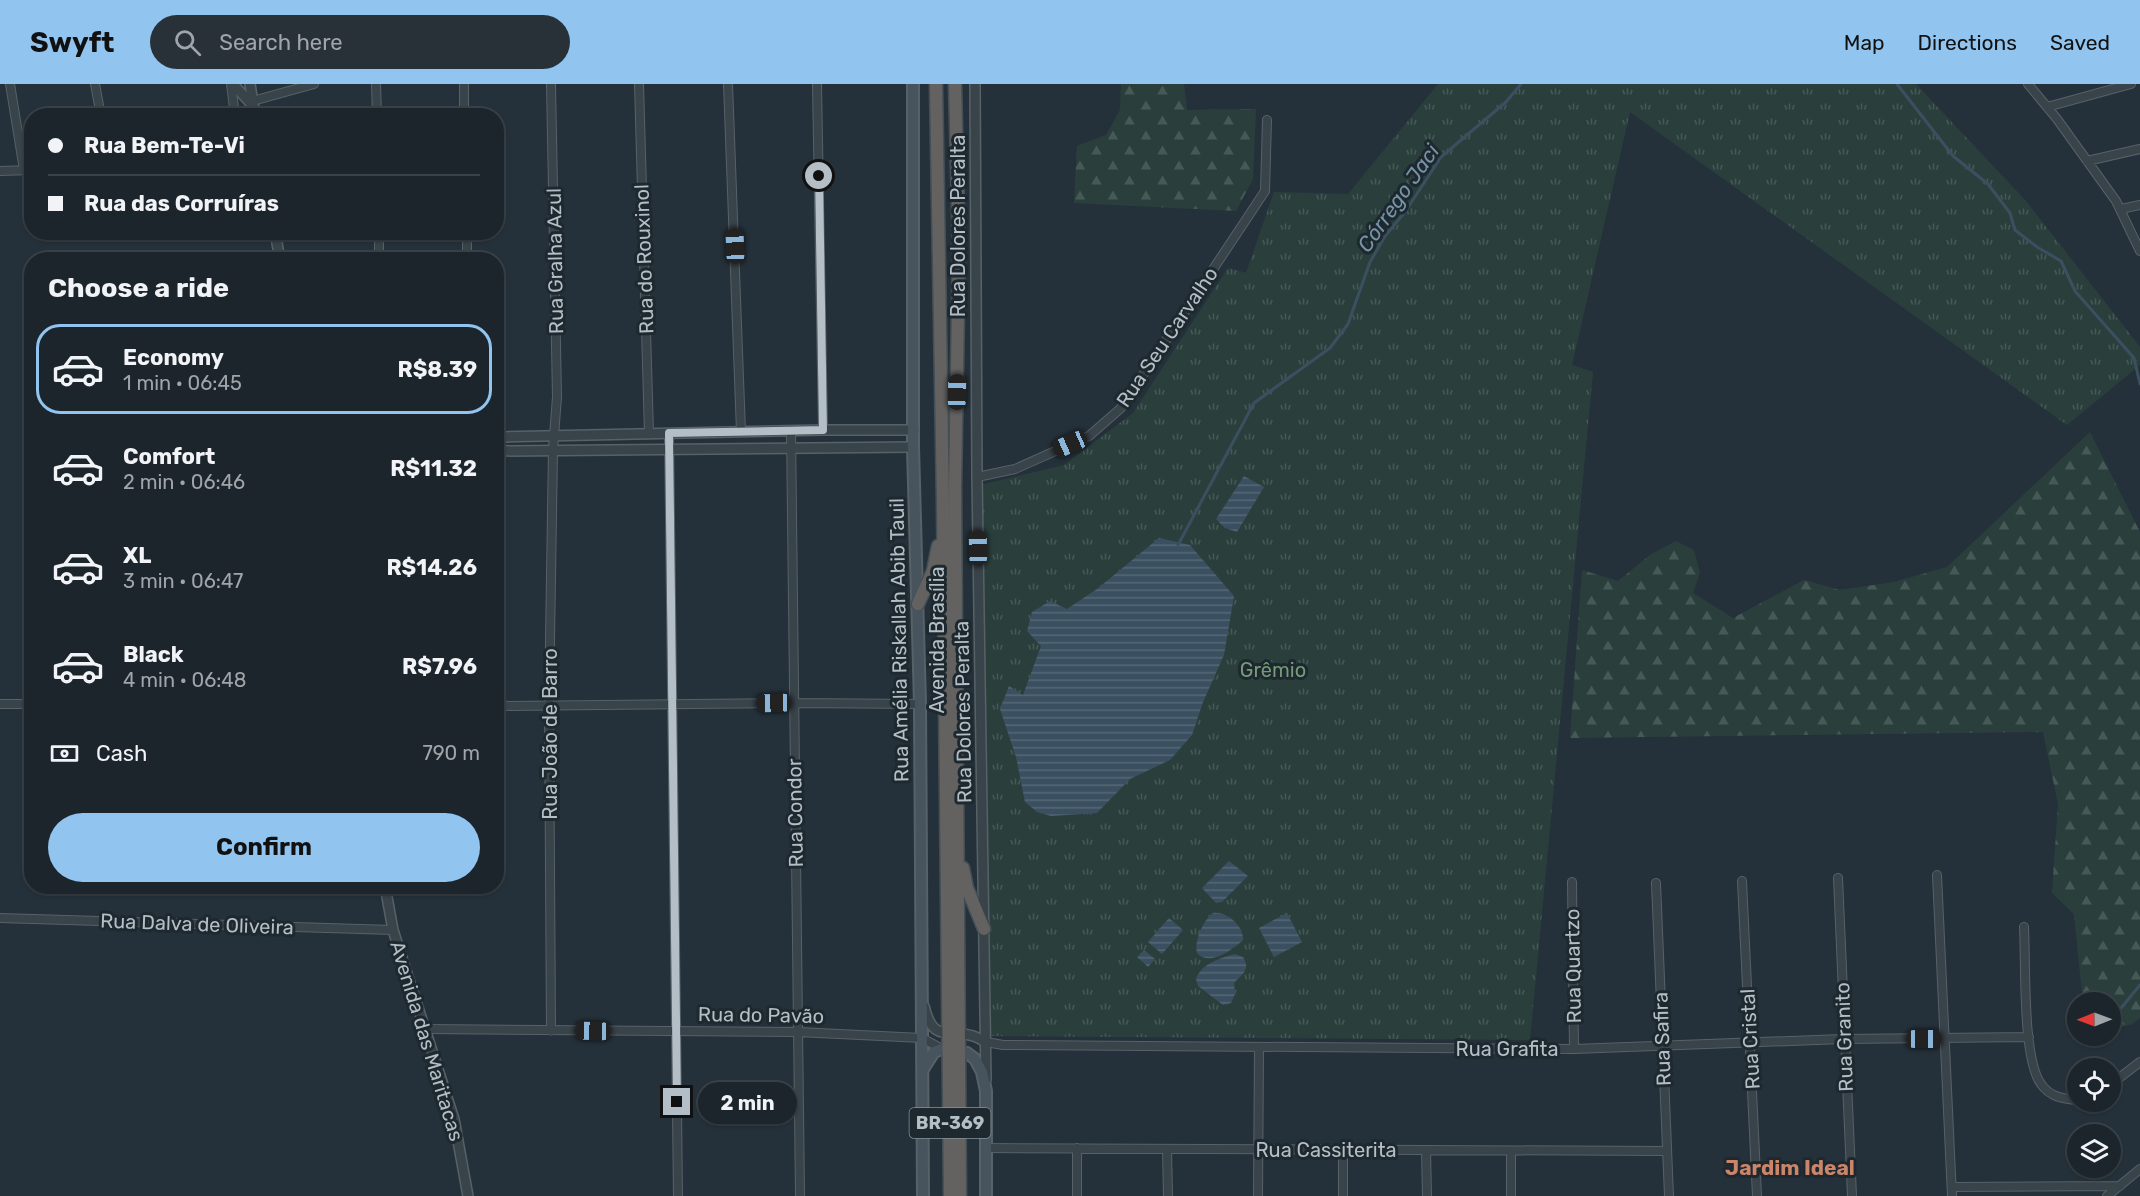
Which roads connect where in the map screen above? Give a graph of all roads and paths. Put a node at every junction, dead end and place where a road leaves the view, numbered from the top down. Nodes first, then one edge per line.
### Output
1 (10, 84) edge
2 (96, 84) edge
3 (232, 84) edge
4 (250, 84) edge
5 (314, 84) edge
6 (376, 84) edge
7 (464, 84) edge
8 (551, 84) edge
9 (639, 84) edge
10 (729, 84) edge
11 (817, 84) edge
12 (913, 84) edge
13 (936, 84) edge
14 (957, 84) edge
15 (975, 84) edge
16 (2028, 84) edge
17 (2131, 84) edge
18 (253, 106) edge
19 (2047, 107) junction
20 (100, 108) edge
21 (234, 108) edge
22 (377, 108) edge
23 (464, 108) edge
24 (1267, 120) dead end
25 (2140, 149) edge
26 (24, 151) edge
27 (2087, 161) junction
28 (24, 170) edge
29 (0, 171) edge
30 (2140, 205) edge
31 (2121, 209) junction
32 (2140, 251) edge
33 (791, 430) junction
34 (823, 430) junction
35 (914, 430) junction
36 (741, 432) junction
37 (669, 433) junction
38 (649, 434) junction
39 (632, 435) junction
40 (504, 437) edge
41 (554, 437) junction
42 (914, 447) junction
43 (669, 448) junction
44 (791, 448) junction
45 (553, 449) junction
46 (633, 450) junction
47 (504, 451) edge
48 (977, 477) junction
49 (943, 503) junction
50 (918, 603) junction
51 (794, 703) junction
52 (0, 704) edge
53 (24, 704) edge
54 (672, 704) junction
55 (920, 704) junction
56 (549, 705) junction
57 (504, 706) edge
58 (957, 825) junction
59 (1937, 875) dead end
60 (1838, 878) dead end
61 (1742, 881) dead end
62 (1572, 882) dead end
63 (1656, 883) dead end
64 (386, 894) edge
65 (0, 918) edge
66 (2024, 927) dead end
67 (984, 929) junction
68 (393, 930) junction
69 (921, 993) junction
70 (984, 1010) junction
71 (425, 1029) junction
72 (551, 1031) junction
73 (676, 1032) junction
74 (798, 1032) junction
75 (958, 1035) junction
76 (2028, 1037) junction
77 (922, 1038) junction
78 (1844, 1039) junction
79 (1945, 1039) junction
80 (986, 1042) junction
81 (1751, 1044) junction
82 (1662, 1045) junction
83 (1259, 1047) junction
84 (1574, 1049) junction
85 (950, 1050) junction
86 (2140, 1062) edge
87 (923, 1069) junction
88 (2121, 1077) edge
89 (986, 1090) junction
90 (2067, 1099) edge
91 (986, 1148) junction
92 (1077, 1148) junction
93 (1167, 1149) junction
94 (1258, 1149) junction
95 (1343, 1150) junction
96 (1426, 1150) junction
97 (1510, 1151) junction
98 (1666, 1151) junction
99 (2140, 1169) edge
100 (2120, 1186) junction
101 (1952, 1192) edge
102 (468, 1196) edge
103 (678, 1196) edge
104 (800, 1196) edge
105 (923, 1196) edge
106 (950, 1196) edge
107 (960, 1196) edge
108 (986, 1196) edge
109 (1077, 1196) edge
110 (1168, 1196) edge
111 (1258, 1196) edge
112 (1344, 1196) edge
113 (1427, 1196) edge
114 (1511, 1196) edge
115 (1669, 1196) edge
116 (1757, 1196) edge
117 (1852, 1196) edge
118 (2107, 1196) edge

1 - 26 street
2 - 20 street
3 - 18 street
3 - 21 street
4 - 18 street
5 - 18 street
6 - 22 street
7 - 23 street
8 - 41 street, Rua Gralha Azul
9 - 38 street, Rua do Rouxinol
10 - 36 street
11 - 34 street
12 - 35 main road, Rua Amélia Riskallah Abib Tauil
13 - 49 highway, Avenida Brasília / BR-369
14 - 58 highway, Avenida Brasília / BR-369
15 - 48 street, Rua Dolores Peralta
16 - 19 street
17 - 19 street
19 - 27 street
24 - 48 street, Rua Seu Carvalho
25 - 27 street
27 - 31 street
28 - 29 street
30 - 31 street
31 - 32 street
33 - 34 street
33 - 36 street
33 - 44 street, Rua Condor
34 - 35 street
35 - 42 main road, Rua Amélia Riskallah Abib Tauil
36 - 37 street
37 - 38 street
37 - 43 street
38 - 39 street
39 - 41 street
39 - 46 street
40 - 41 street
41 - 45 street, Rua João de Barro
42 - 44 street
42 - 50 main road, Rua Amélia Riskallah Abib Tauil
43 - 44 street
43 - 46 street
43 - 54 street
44 - 51 street, Rua Condor
45 - 46 street
45 - 47 street
45 - 56 street, Rua João de Barro
48 - 67 street, Rua Dolores Peralta
49 - 50 highway
49 - 75 highway, Avenida Brasília / BR-369
50 - 55 main road, Rua Amélia Riskallah Abib Tauil
51 - 54 street
51 - 55 street
51 - 74 street, Rua Condor
52 - 53 street
54 - 56 street
54 - 73 street
55 - 69 main road, Rua Amélia Riskallah Abib Tauil
56 - 57 street
56 - 72 street, Rua João de Barro
58 - 67 highway
58 - 75 highway, Avenida Brasília / BR-369
59 - 79 street
60 - 78 street, Rua Granito
61 - 81 street, Rua Cristal
62 - 84 street, Rua Quartzo
63 - 82 street, Rua Safira
64 - 68 street, Avenida das Maritacas
65 - 68 street, Rua Dalva de Oliveira
66 - 76 street
67 - 70 street, Rua Dolores Peralta
68 - 71 street, Avenida das Maritacas
69 - 75 street
69 - 77 main road, Rua Amélia Riskallah Abib Tauil
70 - 75 street
70 - 80 street, Rua Dolores Peralta
71 - 72 street, Rua do Pavão
71 - 102 street, Avenida das Maritacas
72 - 73 street, Rua do Pavão
73 - 74 street, Rua do Pavão
73 - 103 street
74 - 77 street, Rua do Pavão
74 - 104 street, Rua Condor
75 - 80 street
75 - 85 highway, Avenida Brasília / BR-369
76 - 79 street, Rua Grafita
76 - 90 street
77 - 85 street, Rua do Pavão
77 - 87 main road, Rua Amélia Riskallah Abib Tauil
78 - 79 street, Rua Grafita
78 - 81 street, Rua Grafita
78 - 117 street, Rua Granito
79 - 101 street
80 - 83 street, Rua Grafita
80 - 89 street, Rua Dolores Peralta
81 - 82 street, Rua Grafita
81 - 116 street, Rua Cristal
82 - 84 street, Rua Grafita
82 - 98 street, Rua Safira
83 - 84 street, Rua Grafita
83 - 94 street
85 - 87 main road
85 - 89 main road
85 - 106 highway, Avenida Brasília / BR-369
85 - 107 highway, Avenida Brasília / BR-369
86 - 88 street
87 - 105 main road, Rua Amélia Riskallah Abib Tauil
89 - 91 main road, Rua Dolores Peralta
91 - 92 street, Rua Cassiterita
91 - 108 main road, Rua Dolores Peralta
92 - 93 street, Rua Cassiterita
92 - 109 street
93 - 94 street, Rua Cassiterita
93 - 110 street
94 - 95 street, Rua Cassiterita
94 - 111 street
95 - 96 street, Rua Cassiterita
95 - 112 street
96 - 97 street, Rua Cassiterita
96 - 113 street
97 - 98 street, Rua Cassiterita
97 - 114 street
98 - 115 street, Rua Safira
99 - 100 street
100 - 101 street
100 - 118 street

